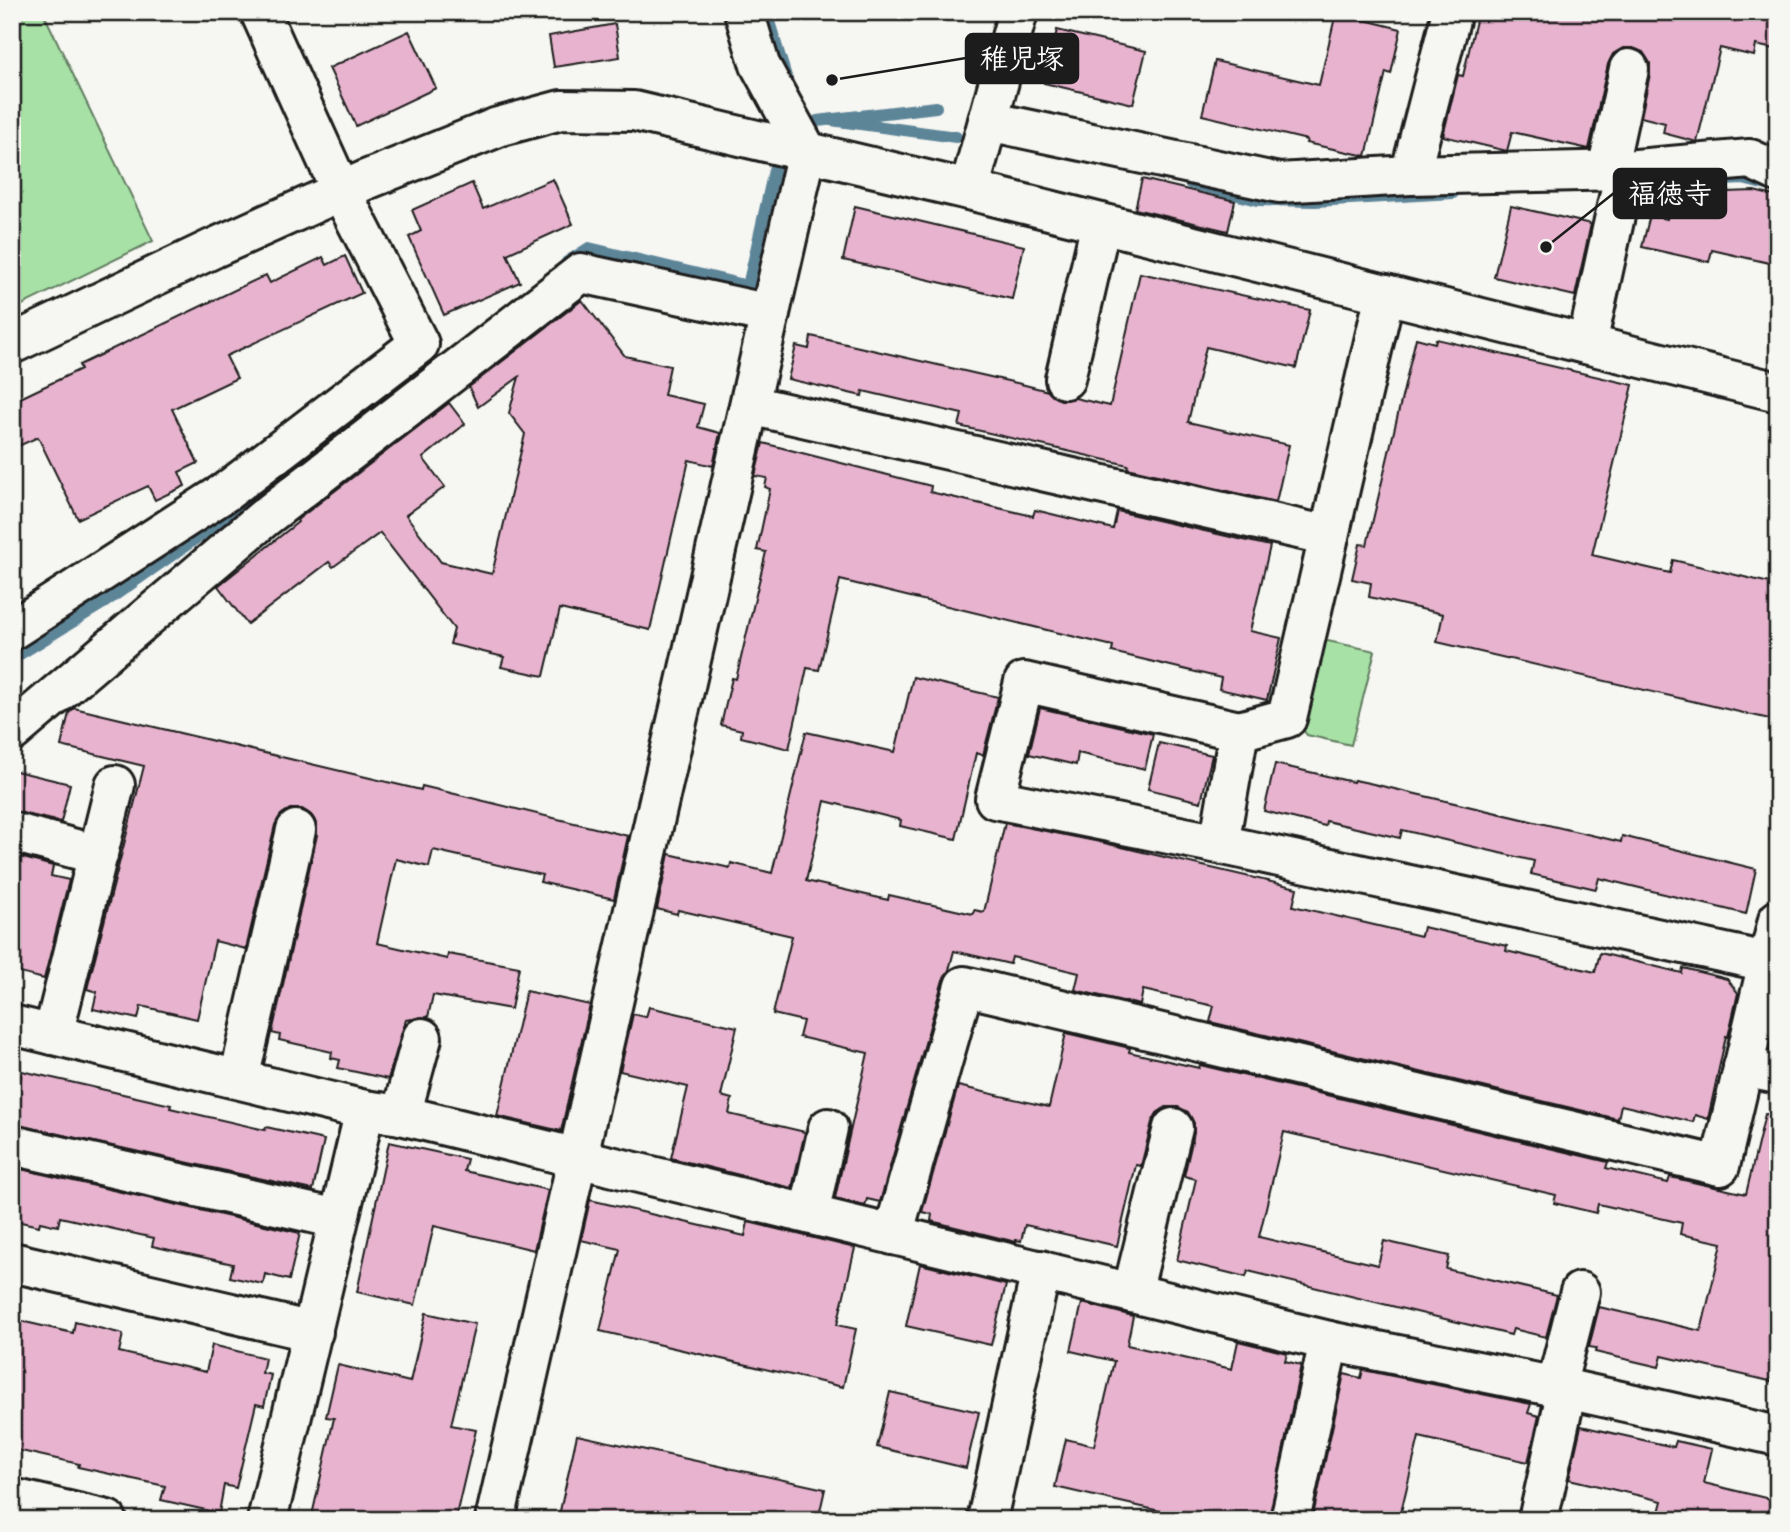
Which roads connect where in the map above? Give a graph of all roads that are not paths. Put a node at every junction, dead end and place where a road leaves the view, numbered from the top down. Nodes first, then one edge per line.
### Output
1 (260, 12) edge
2 (744, 12) edge
3 (1018, 12) edge
4 (1452, 12) edge
5 (1629, 69) dead end
6 (988, 121) junction
7 (807, 151) junction
8 (1777, 167) edge
9 (1616, 171) junction
10 (1410, 175) junction
11 (969, 190) junction
12 (341, 191) junction
13 (1101, 223) junction
14 (1385, 294) junction
15 (770, 314) junction
16 (12, 344) edge
17 (1587, 344) junction
18 (1065, 379) dead end
19 (1778, 392) edge
20 (750, 405) junction
21 (1329, 537) junction
22 (12, 630) edge
23 (1239, 731) junction
24 (12, 732) edge
25 (116, 785) dead end
26 (296, 830) dead end
27 (12, 832) edge
28 (1219, 844) junction
29 (98, 855) junction
30 (1778, 920) edge
31 (1767, 962) junction
32 (12, 1025) edge
33 (53, 1035) junction
34 (422, 1038) dead end
35 (1761, 1070) edge
36 (239, 1080) junction
37 (383, 1113) junction
38 (828, 1128) dead end
39 (1173, 1128) dead end
40 (12, 1145) edge
41 (578, 1159) junction
42 (809, 1214) junction
43 (338, 1220) junction
44 (893, 1235) junction
45 (12, 1262) edge
46 (1041, 1270) junction
47 (1580, 1292) dead end
48 (1132, 1293) junction
49 (313, 1332) junction
50 (1329, 1341) junction
51 (1562, 1388) junction
52 (1778, 1436) edge
53 (12, 1498) edge
54 (107, 1520) edge
55 (267, 1520) edge
56 (495, 1520) edge
57 (987, 1520) edge
58 (1290, 1520) edge
59 (1538, 1520) edge

1 - 12 street
2 - 7 street
3 - 6 street
4 - 10 street
5 - 9 street
6 - 10 street
6 - 11 street
7 - 11 street
7 - 12 street
7 - 15 street
8 - 9 street
9 - 10 street
9 - 17 street
11 - 13 street
12 - 16 street
12 - 22 street
13 - 14 street
13 - 18 street
14 - 17 street
14 - 21 street
15 - 20 street
15 - 24 street
17 - 19 street
20 - 21 street
20 - 41 street
21 - 23 street
23 - 28 street
23 - 28 street
25 - 29 street
26 - 36 street
27 - 29 street
28 - 31 street
29 - 33 street
30 - 31 street
31 - 35 street
32 - 33 street
33 - 36 street
34 - 37 street
35 - 44 street
36 - 37 street
37 - 41 street
37 - 43 street
38 - 42 street
39 - 48 street
40 - 43 street
41 - 42 street
41 - 56 street
42 - 44 street
43 - 49 street
44 - 46 street
45 - 49 street
46 - 48 street
46 - 57 street
47 - 51 street
48 - 50 street
49 - 55 street
50 - 51 street
50 - 58 street
51 - 52 street
51 - 59 street
53 - 54 street

